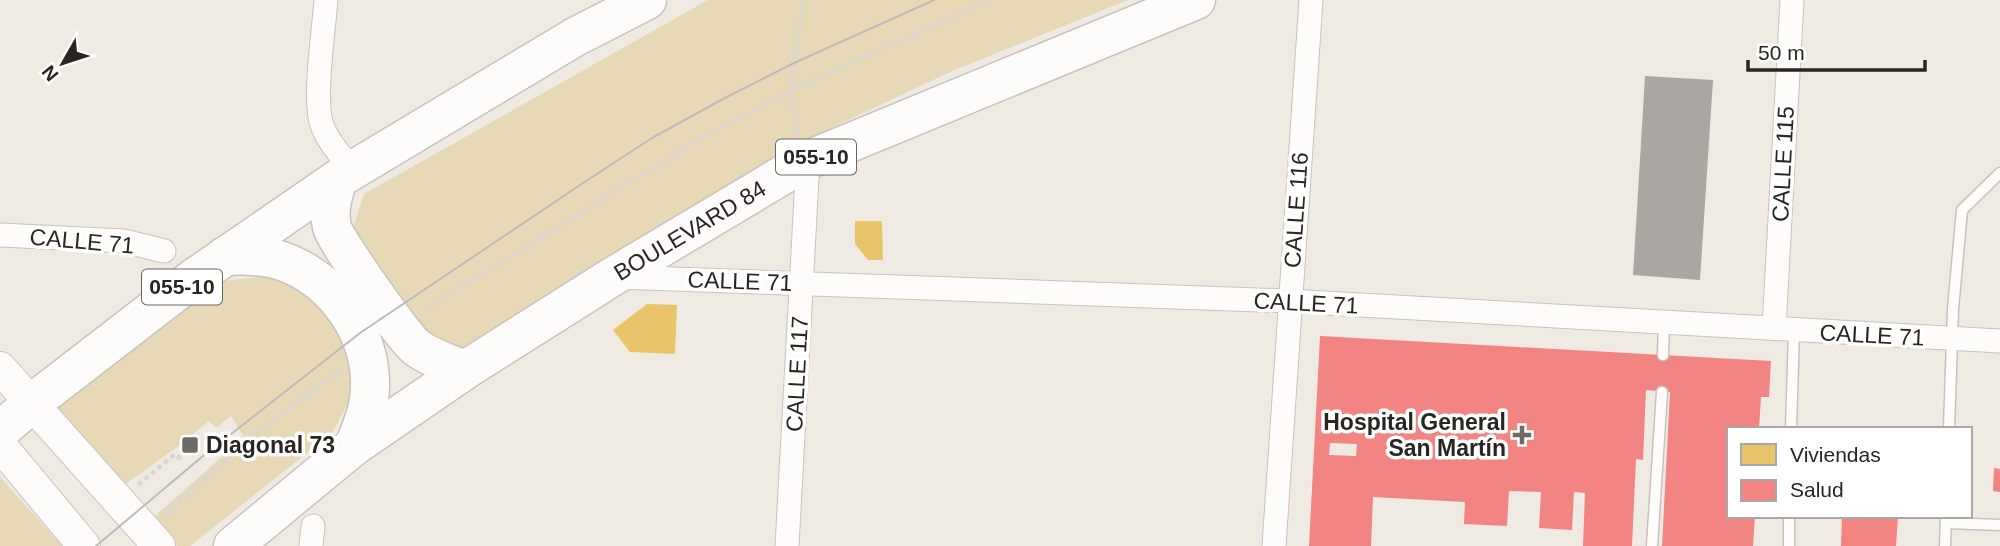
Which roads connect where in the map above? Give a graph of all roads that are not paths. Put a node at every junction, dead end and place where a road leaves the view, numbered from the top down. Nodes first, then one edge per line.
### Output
1 (326, 0) edge
2 (648, 0) edge
3 (1196, 0) edge
4 (1311, 0) edge
5 (1793, 0) edge
6 (808, 160) junction
7 (2000, 173) edge
8 (345, 175) junction
9 (0, 235) edge
10 (164, 251) dead end
11 (225, 256) junction
12 (612, 277) junction
13 (802, 282) junction
14 (1289, 301) junction
15 (1664, 323) junction
16 (1784, 329) junction
17 (1951, 339) junction
18 (2000, 341) edge
19 (1663, 355) dead end
20 (0, 368) edge
21 (464, 370) junction
22 (1662, 392) dead end
23 (32, 403) junction
24 (1791, 427) edge
25 (1949, 427) edge
26 (0, 431) edge
27 (0, 445) edge
28 (354, 446) junction
29 (1789, 518) edge
30 (1946, 519) edge
31 (2000, 525) edge
32 (152, 539) edge
33 (85, 546) edge
34 (233, 546) edge
35 (787, 546) edge
36 (1274, 546) edge
37 (1652, 546) edge
38 (1789, 546) edge
39 (1945, 546) edge

1 - 8 street
2 - 8 highway, 055-10
3 - 6 highway, BOULEVARD 84 / 055-10
4 - 14 street, CALLE 116
5 - 16 street, CALLE 115
6 - 12 highway, BOULEVARD 84 / 055-10
6 - 13 street, CALLE 117
7 - 17 lane
8 - 11 highway, 055-10
8 - 21 highway
9 - 10 street, CALLE 71
11 - 23 highway, 055-10
11 - 28 highway
12 - 13 street, CALLE 71
12 - 21 highway, BOULEVARD 84 / 055-10
13 - 14 street, CALLE 71
13 - 35 street, CALLE 117
14 - 15 street, CALLE 71
14 - 36 street, CALLE 116
15 - 16 street, CALLE 71
15 - 19 lane
16 - 17 street, CALLE 71
16 - 24 lane
17 - 18 street, CALLE 71
17 - 25 lane
20 - 23 main road
21 - 28 highway, BOULEVARD 84 / 055-10
22 - 37 lane
23 - 26 highway, 055-10
23 - 32 main road
27 - 33 main road
28 - 34 highway, BOULEVARD 84 / 055-10
29 - 38 lane
30 - 31 lane
30 - 39 lane

